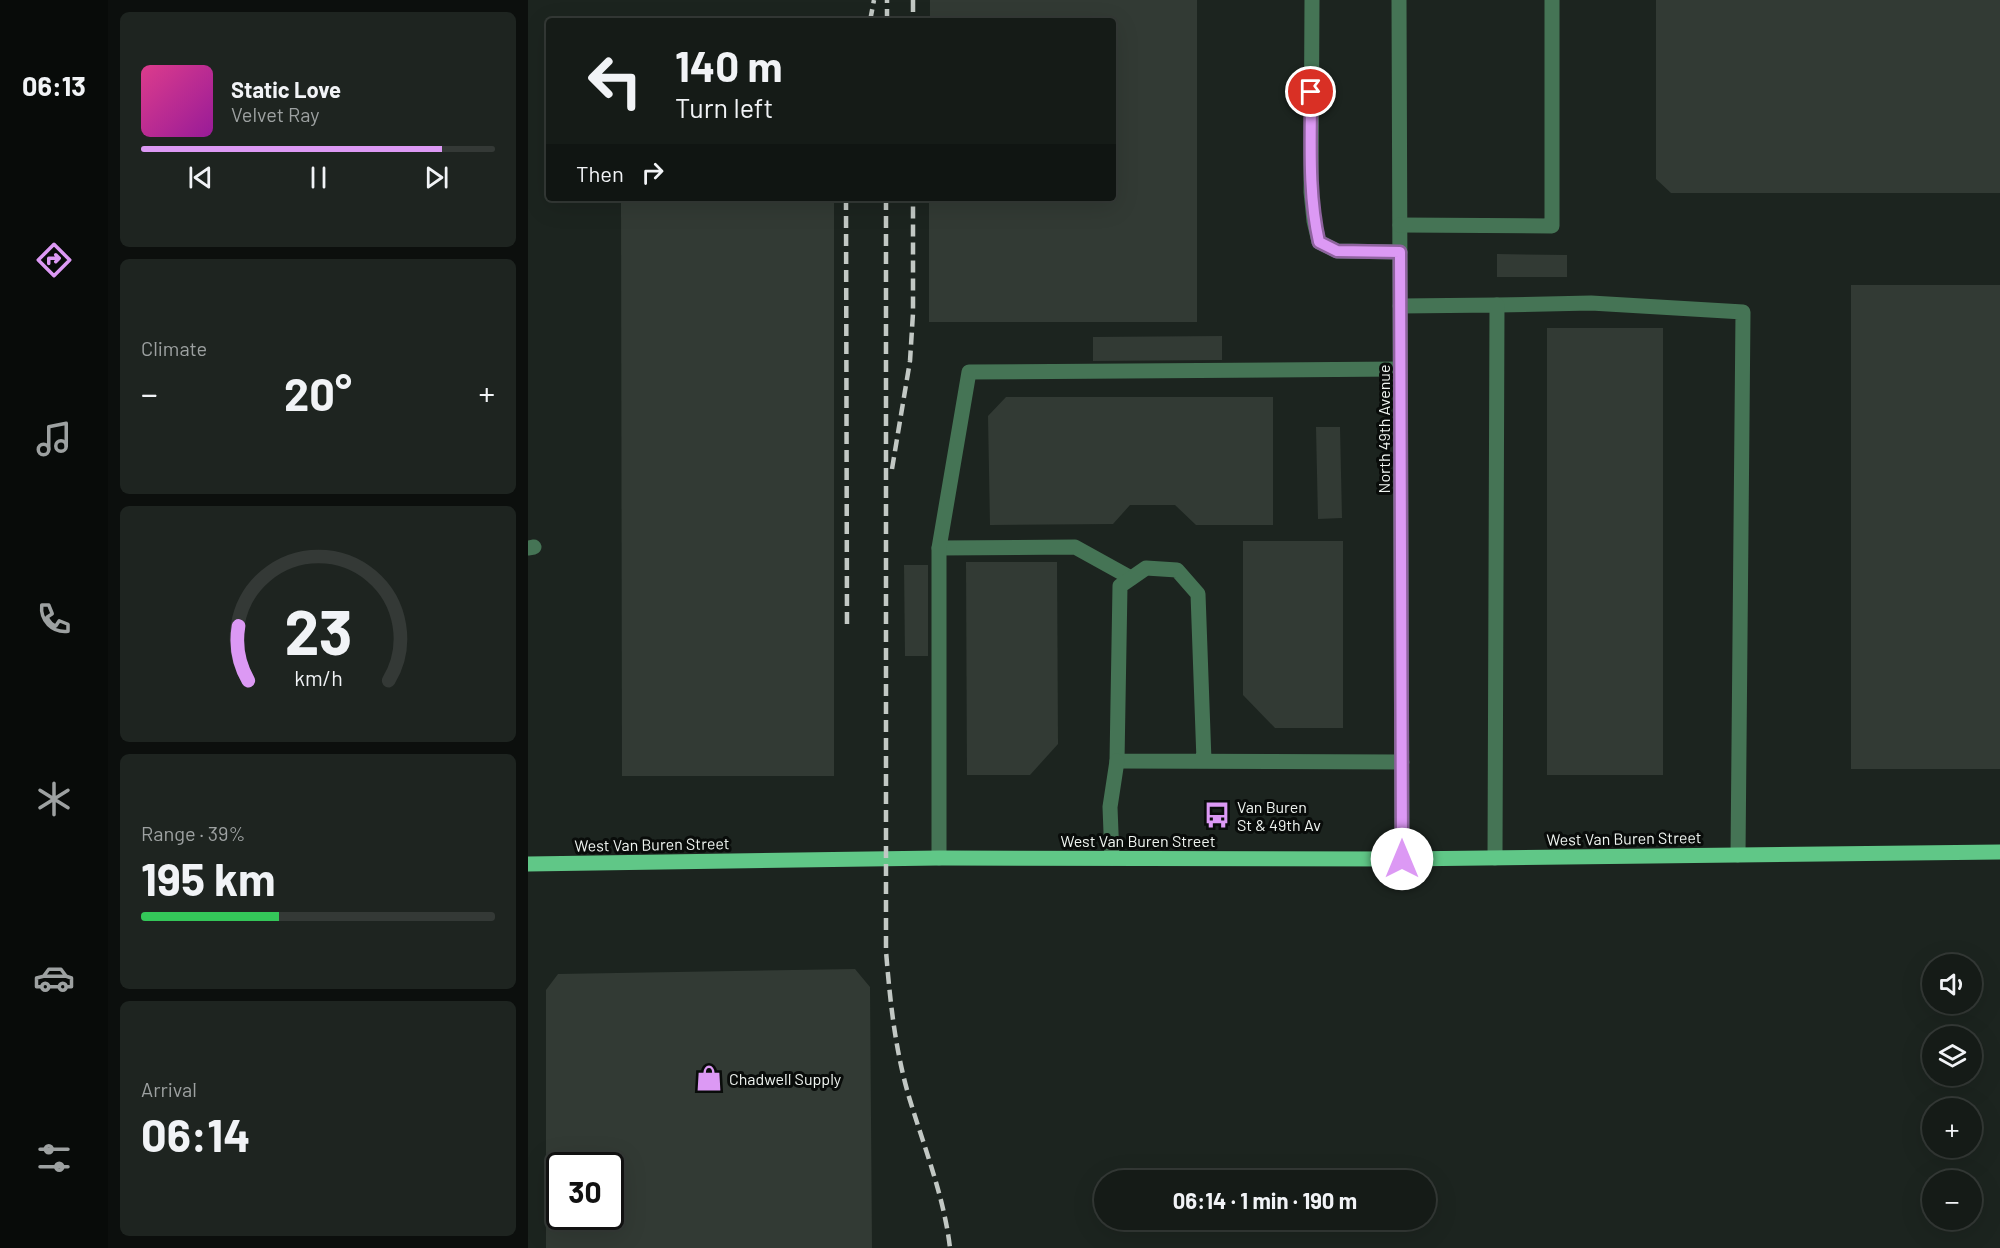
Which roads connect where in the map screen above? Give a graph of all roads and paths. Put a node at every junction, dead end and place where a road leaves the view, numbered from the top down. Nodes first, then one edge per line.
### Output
1 (1312, 0) edge
2 (1399, 0) edge
3 (1552, 0) edge
4 (1400, 225) junction
5 (1400, 252) junction
6 (1497, 305) junction
7 (1400, 306) junction
8 (1400, 369) junction
9 (939, 548) junction
10 (1131, 578) junction
11 (1117, 761) junction
12 (1204, 761) junction
13 (1402, 762) junction
14 (2000, 852) edge
15 (1738, 855) junction
16 (939, 858) junction
17 (1112, 858) junction
18 (1495, 858) junction
19 (1402, 859) junction
20 (528, 864) edge

1 - 5 street
2 - 4 street, North 49th Avenue
3 - 4 street
4 - 5 street, North 49th Avenue
5 - 7 street, North 49th Avenue
6 - 7 street
6 - 15 street
6 - 18 street
7 - 8 street, North 49th Avenue
8 - 9 street
8 - 13 street, North 49th Avenue
9 - 10 street
9 - 16 street
10 - 11 street
10 - 12 street
11 - 12 street
11 - 17 street
12 - 13 street
13 - 19 street, North 49th Avenue
14 - 15 main road, West Van Buren Street
15 - 18 main road, West Van Buren Street
16 - 17 main road, West Van Buren Street
16 - 20 main road, West Van Buren Street
17 - 19 main road, West Van Buren Street
18 - 19 main road, West Van Buren Street

